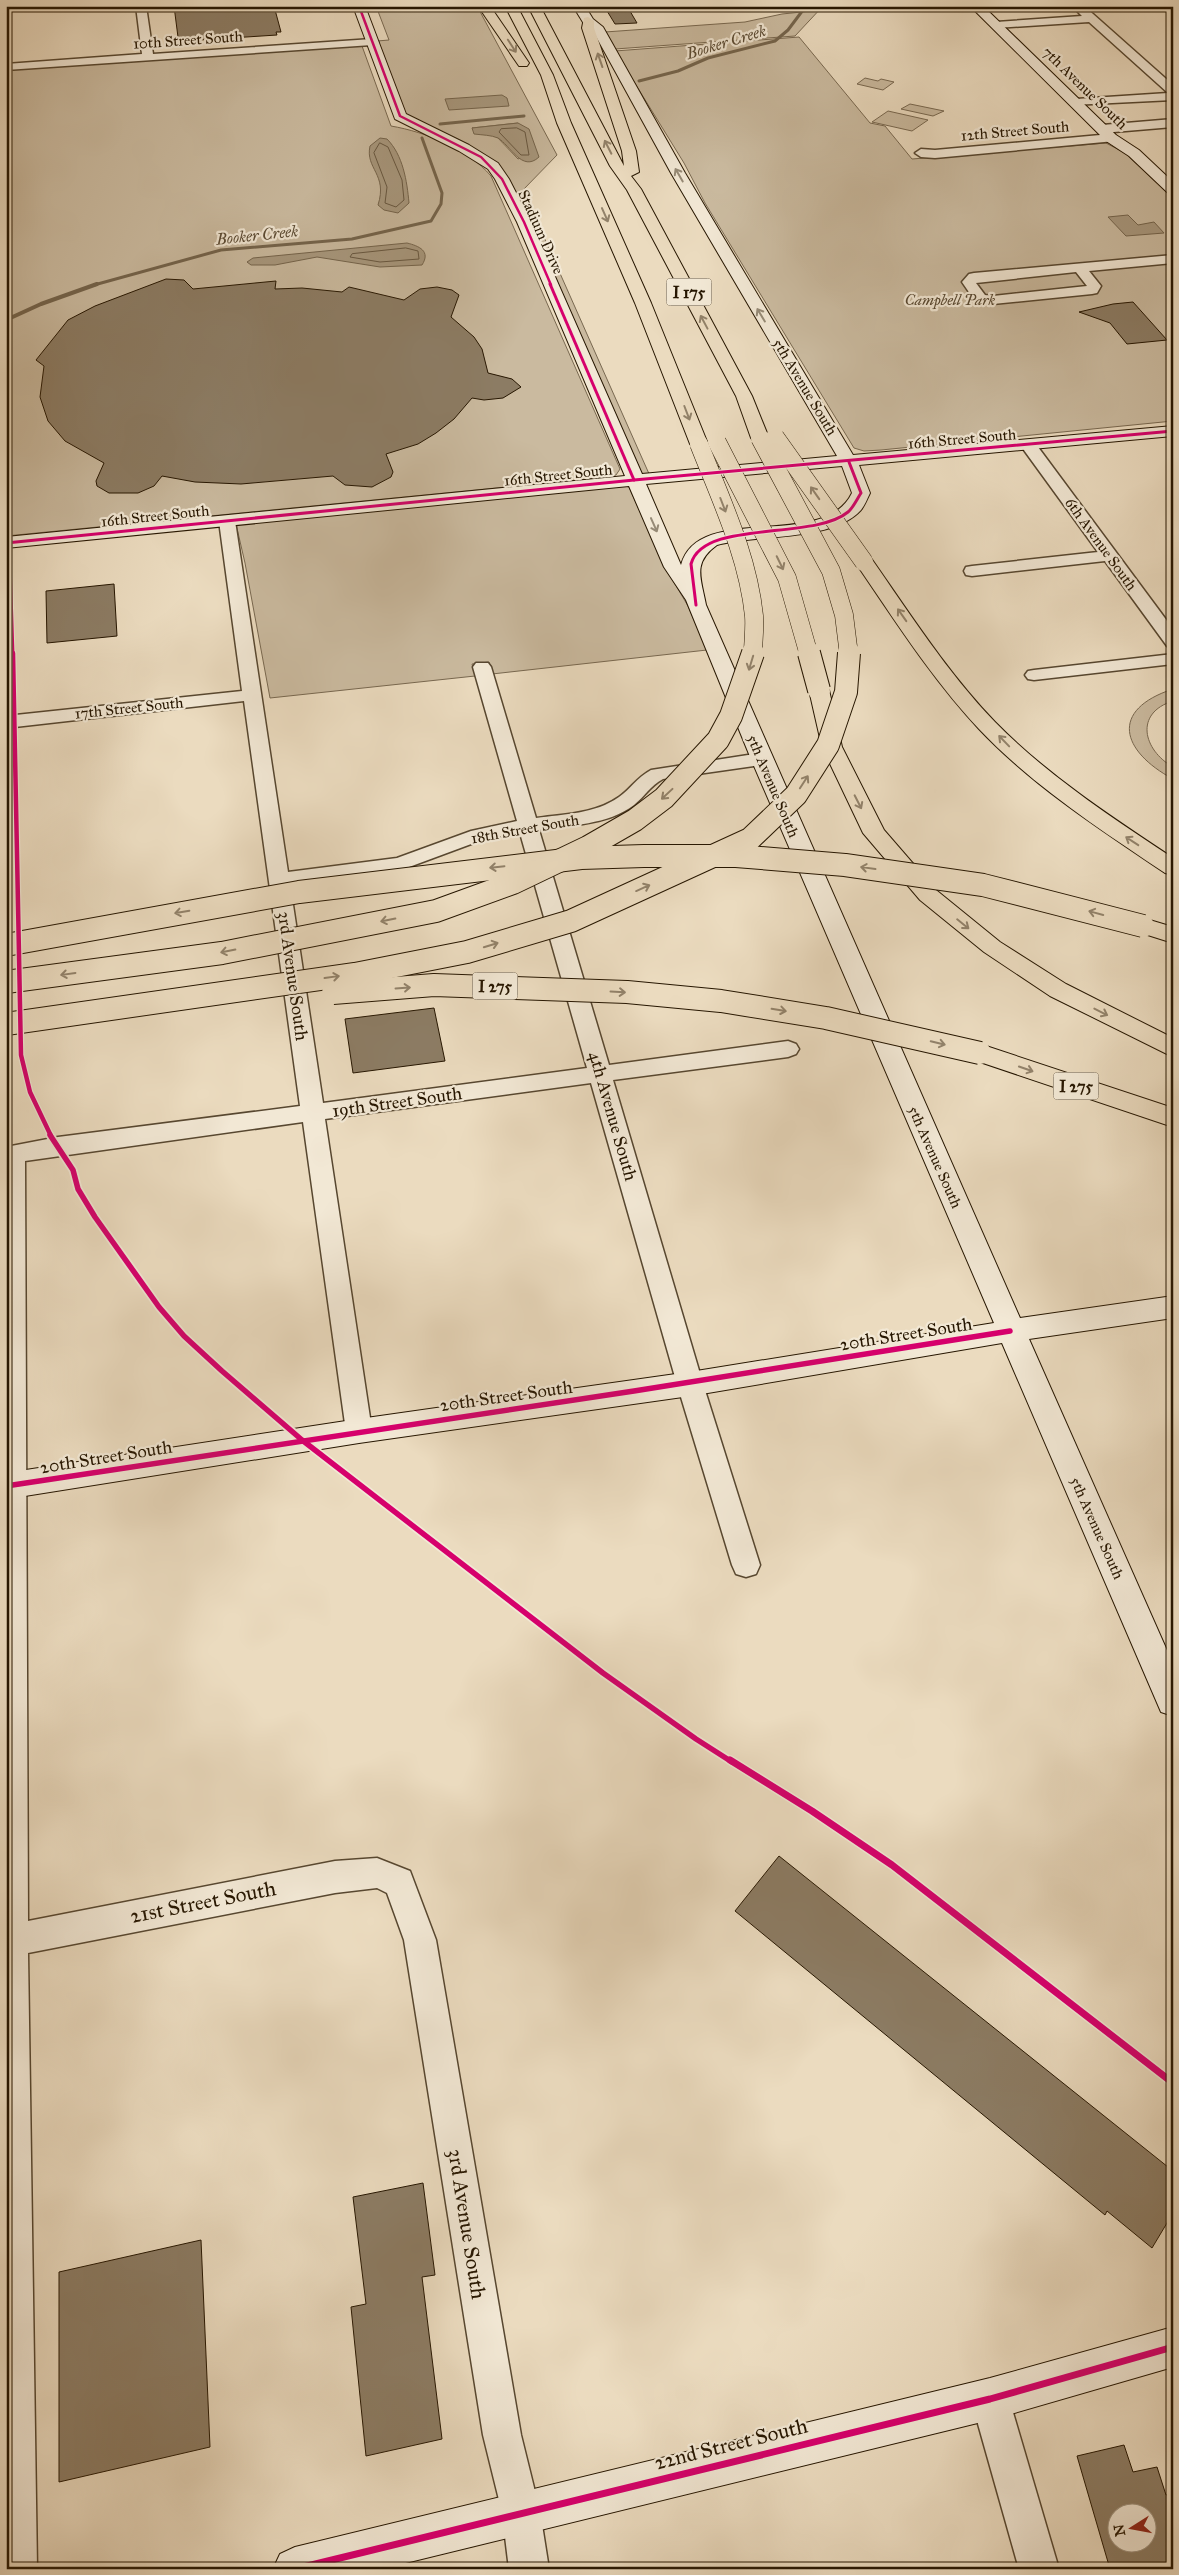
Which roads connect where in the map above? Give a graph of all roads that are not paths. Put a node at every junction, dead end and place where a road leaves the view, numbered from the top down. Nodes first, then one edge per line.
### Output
1 (141, 6) edge
2 (359, 6) edge
3 (484, 6) edge
4 (511, 6) edge
5 (534, 6) edge
6 (579, 6) edge
7 (976, 6) edge
8 (1077, 6) edge
9 (1092, 19) junction
10 (588, 21) junction
11 (996, 25) junction
12 (372, 42) junction
13 (148, 58) junction
14 (6, 67) edge
15 (1173, 91) edge
16 (1173, 96) edge
17 (1076, 103) junction
18 (564, 122) junction
19 (1173, 123) edge
20 (1106, 133) junction
21 (921, 153) dead end
22 (634, 188) junction
23 (1173, 190) edge
24 (1173, 259) edge
25 (1079, 268) junction
26 (1173, 431) edge
27 (767, 437) junction
28 (708, 443) junction
29 (1030, 446) junction
30 (849, 462) junction
31 (634, 480) junction
32 (227, 521) junction
33 (6, 543) edge
34 (1109, 556) junction
35 (972, 571) dead end
36 (696, 605) junction
37 (1173, 642) edge
38 (1173, 659) edge
39 (482, 668) dead end
40 (1034, 675) dead end
41 (252, 695) junction
42 (6, 722) edge
43 (761, 759) junction
44 (528, 825) junction
45 (1173, 868) edge
46 (280, 880) junction
47 (1173, 935) edge
48 (6, 945) edge
49 (6, 982) edge
50 (6, 1024) edge
51 (6, 1029) edge
52 (788, 1049) dead end
53 (1173, 1049) edge
54 (600, 1074) junction
55 (313, 1114) junction
56 (1173, 1118) edge
57 (10, 1155) edge
58 (1173, 1307) edge
59 (1010, 1331) junction
60 (690, 1384) junction
61 (359, 1431) junction
62 (9, 1486) edge
63 (746, 1565) dead end
64 (1173, 1701) edge
65 (399, 1882) joint
66 (9, 1940) edge
67 (1173, 2347) edge
68 (990, 2399) junction
69 (521, 2512) junction
70 (17, 2569) edge
71 (295, 2569) edge
72 (529, 2569) edge
73 (1039, 2569) edge

1 - 13 street
2 - 12 street
3 -> 18 highway
4 - 18 highway, I 175
22 -> 5 highway, I 175
6 - 10 street, 5th Avenue South
7 - 11 street, 7th Avenue South
8 - 9 street
9 - 11 street
9 - 15 street
22 -> 10 highway
30 -> 10 street, 5th Avenue South
11 - 17 street, 7th Avenue South
12 - 13 street, 10th Street South
12 - 31 street, Stadium Drive
13 - 14 street, 10th Street South
16 - 17 street
17 - 20 street, 7th Avenue South
18 -> 28 highway, I 175
19 - 20 street, 12th Street South
20 - 21 street, 12th Street South
20 - 23 street, 7th Avenue South
27 -> 22 highway, I 175
24 - 25 street
25 - 25 street
26 - 29 street, 16th Street South
45 -> 27 highway, bridge
50 -> 27 highway, bridge
28 -> 49 highway, bridge
28 -> 53 highway, bridge
29 - 30 street, 16th Street South
29 - 34 street, 6th Avenue South
30 - 31 street, 16th Street South
30 - 36 street, 5th Avenue South
31 - 32 street, 16th Street South
31 -> 36 street, Stadium Drive
32 - 33 street, 16th Street South
32 - 41 street, 3rd Avenue South
34 - 35 street
34 - 37 street, 6th Avenue South
36 - 43 street, 5th Avenue South
38 - 40 street
39 - 44 street, 4th Avenue South
41 - 42 street, 17th Street South
41 - 46 street, 3rd Avenue South
43 - 44 street, 18th Street South
43 - 59 street, 5th Avenue South
44 - 46 street, 18th Street South
44 - 54 street, 4th Avenue South
46 - 55 street, 3rd Avenue South
47 -> 48 highway, bridge
51 -> 56 highway, I 275, bridge
52 - 54 street, 19th Street South
54 - 55 street, 19th Street South
54 - 60 street, 4th Avenue South
55 - 57 street, 19th Street South
55 - 61 street, 3rd Avenue South
57 - 62 street
58 - 59 street, 20th Street South
59 - 60 street, 20th Street South
59 - 64 street, 5th Avenue South
60 - 61 street, 20th Street South
60 - 63 street, 4th Avenue South
61 - 62 street, 20th Street South
62 - 66 street
65 - 66 street, 21st Street South
65 - 69 street, 3rd Avenue South
66 - 70 street
67 - 68 street, 22nd Street South
68 - 69 street, 22nd Street South
68 - 73 street
69 - 71 street, 22nd Street South
69 - 72 street, 3rd Avenue South

